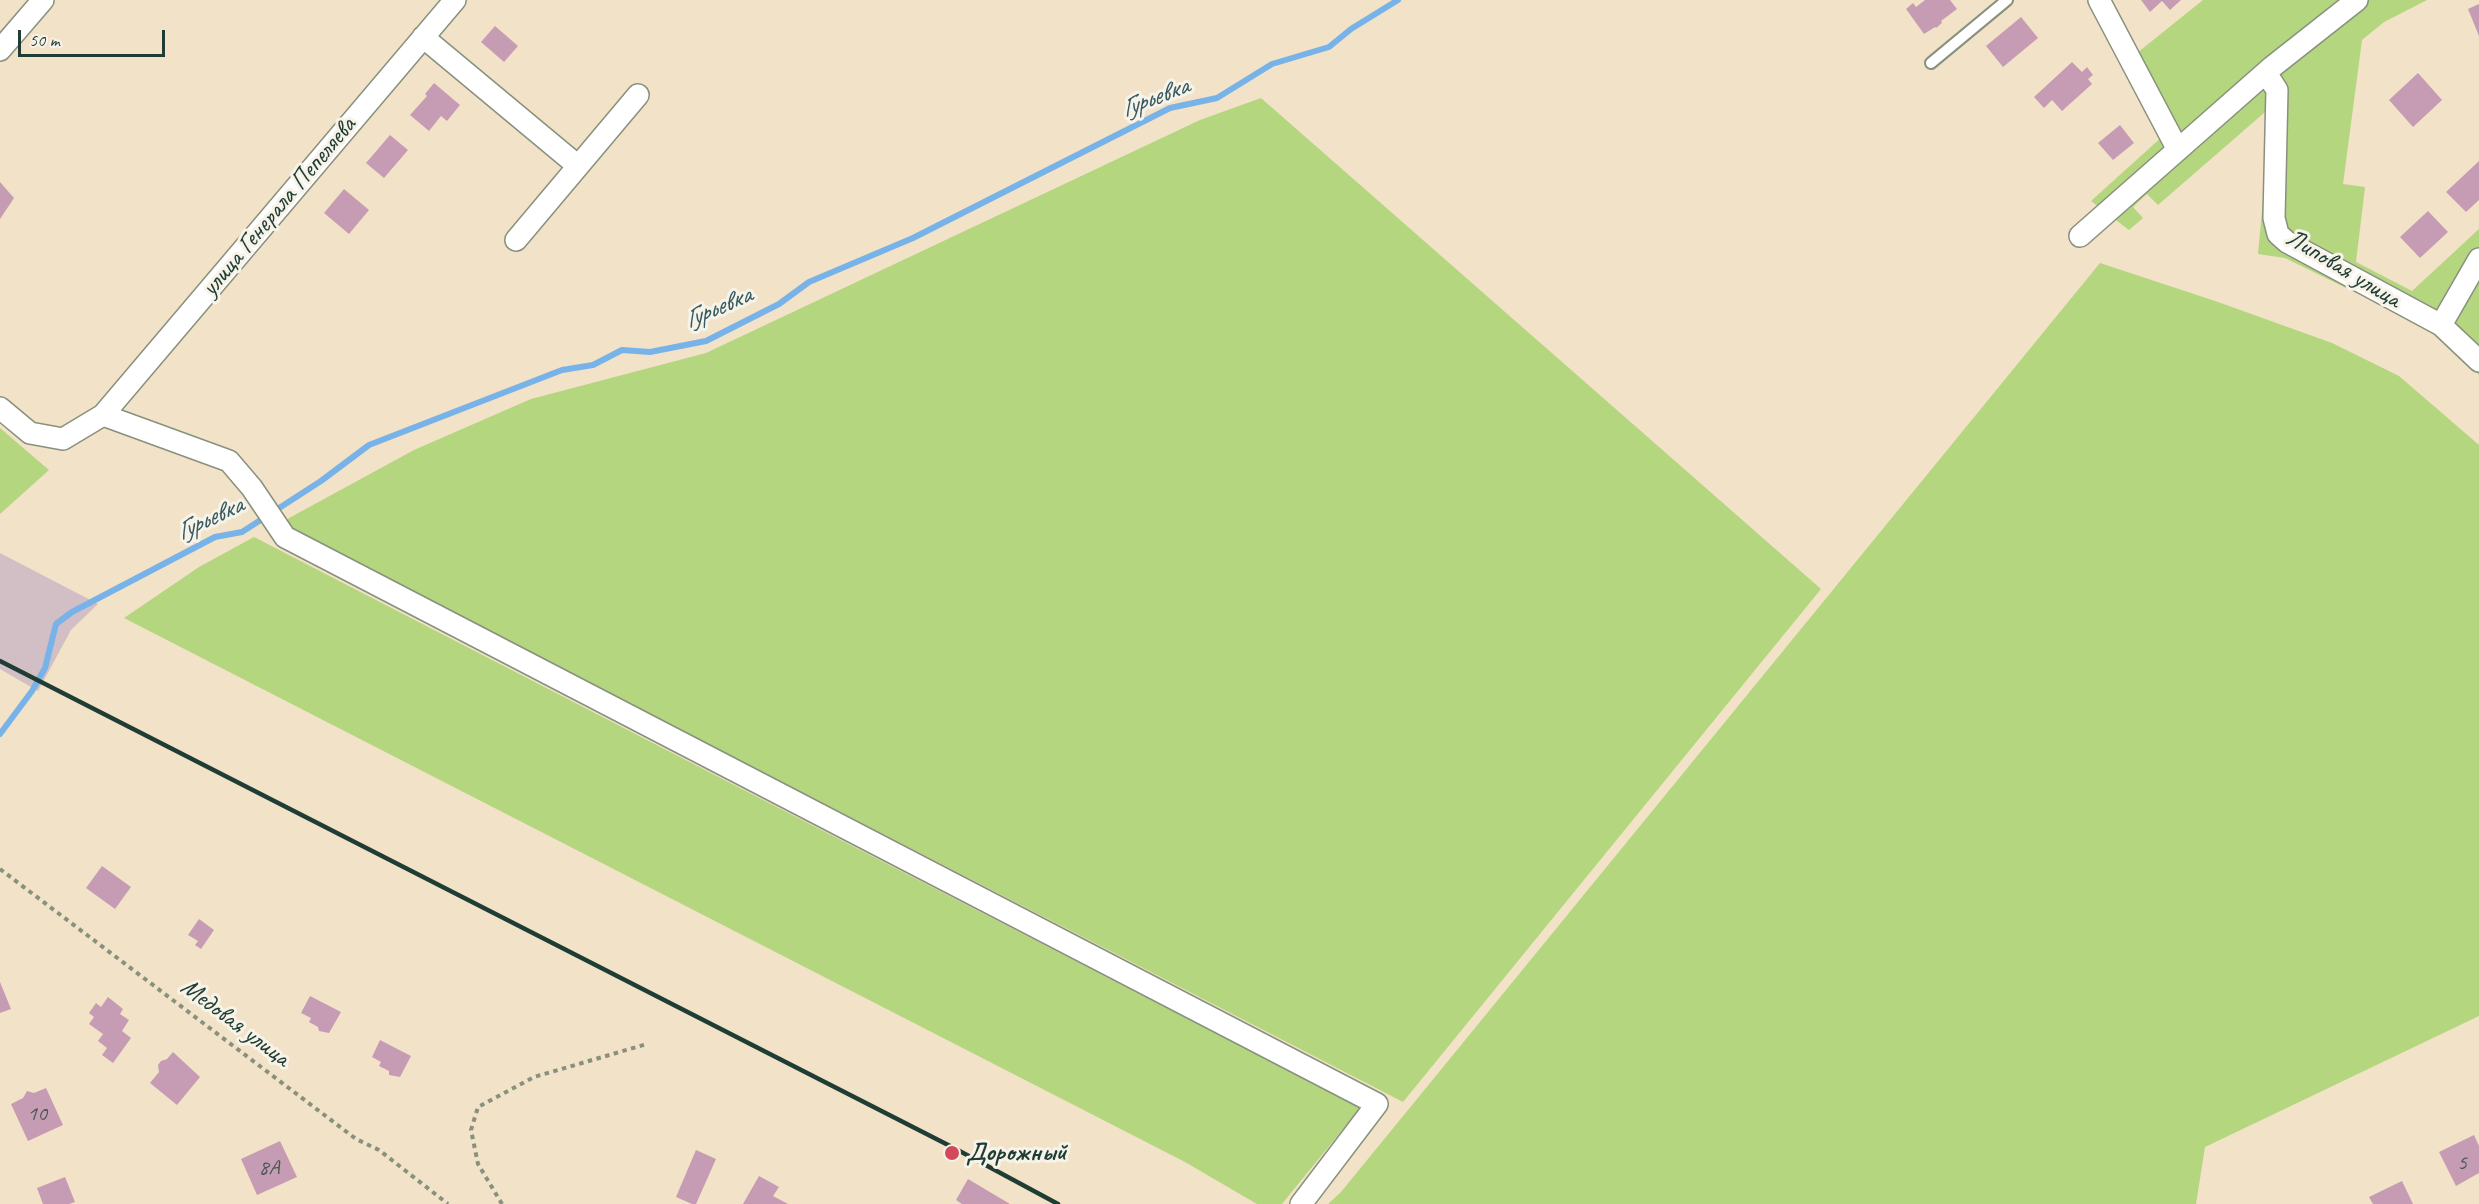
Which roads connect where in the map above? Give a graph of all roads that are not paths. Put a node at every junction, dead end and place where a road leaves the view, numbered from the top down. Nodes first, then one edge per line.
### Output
1 (43, 0) edge
2 (455, 0) edge
3 (2007, 0) edge
4 (2099, 0) edge
5 (2357, 0) edge
6 (423, 37) junction
7 (0, 50) edge
8 (1931, 63) dead end
9 (2266, 73) junction
10 (638, 95) dead end
11 (2178, 150) junction
12 (578, 166) junction
13 (2080, 236) dead end
14 (516, 240) dead end
15 (2479, 259) edge
16 (2441, 325) junction
17 (2479, 361) edge
18 (0, 408) edge
19 (103, 415) junction
20 (1301, 1204) edge

1 - 7 street
2 - 6 street, улица Генерала Пепеляева
3 - 8 lane
4 - 11 street
5 - 9 street
6 - 12 street
6 - 19 street, улица Генерала Пепеляева
9 - 11 street
9 - 16 street, Липовая улица
10 - 12 street
11 - 13 street
12 - 14 street
15 - 16 street
16 - 17 street, Липовая улица
18 - 19 street, улица Генерала Пепеляева
19 - 20 street

